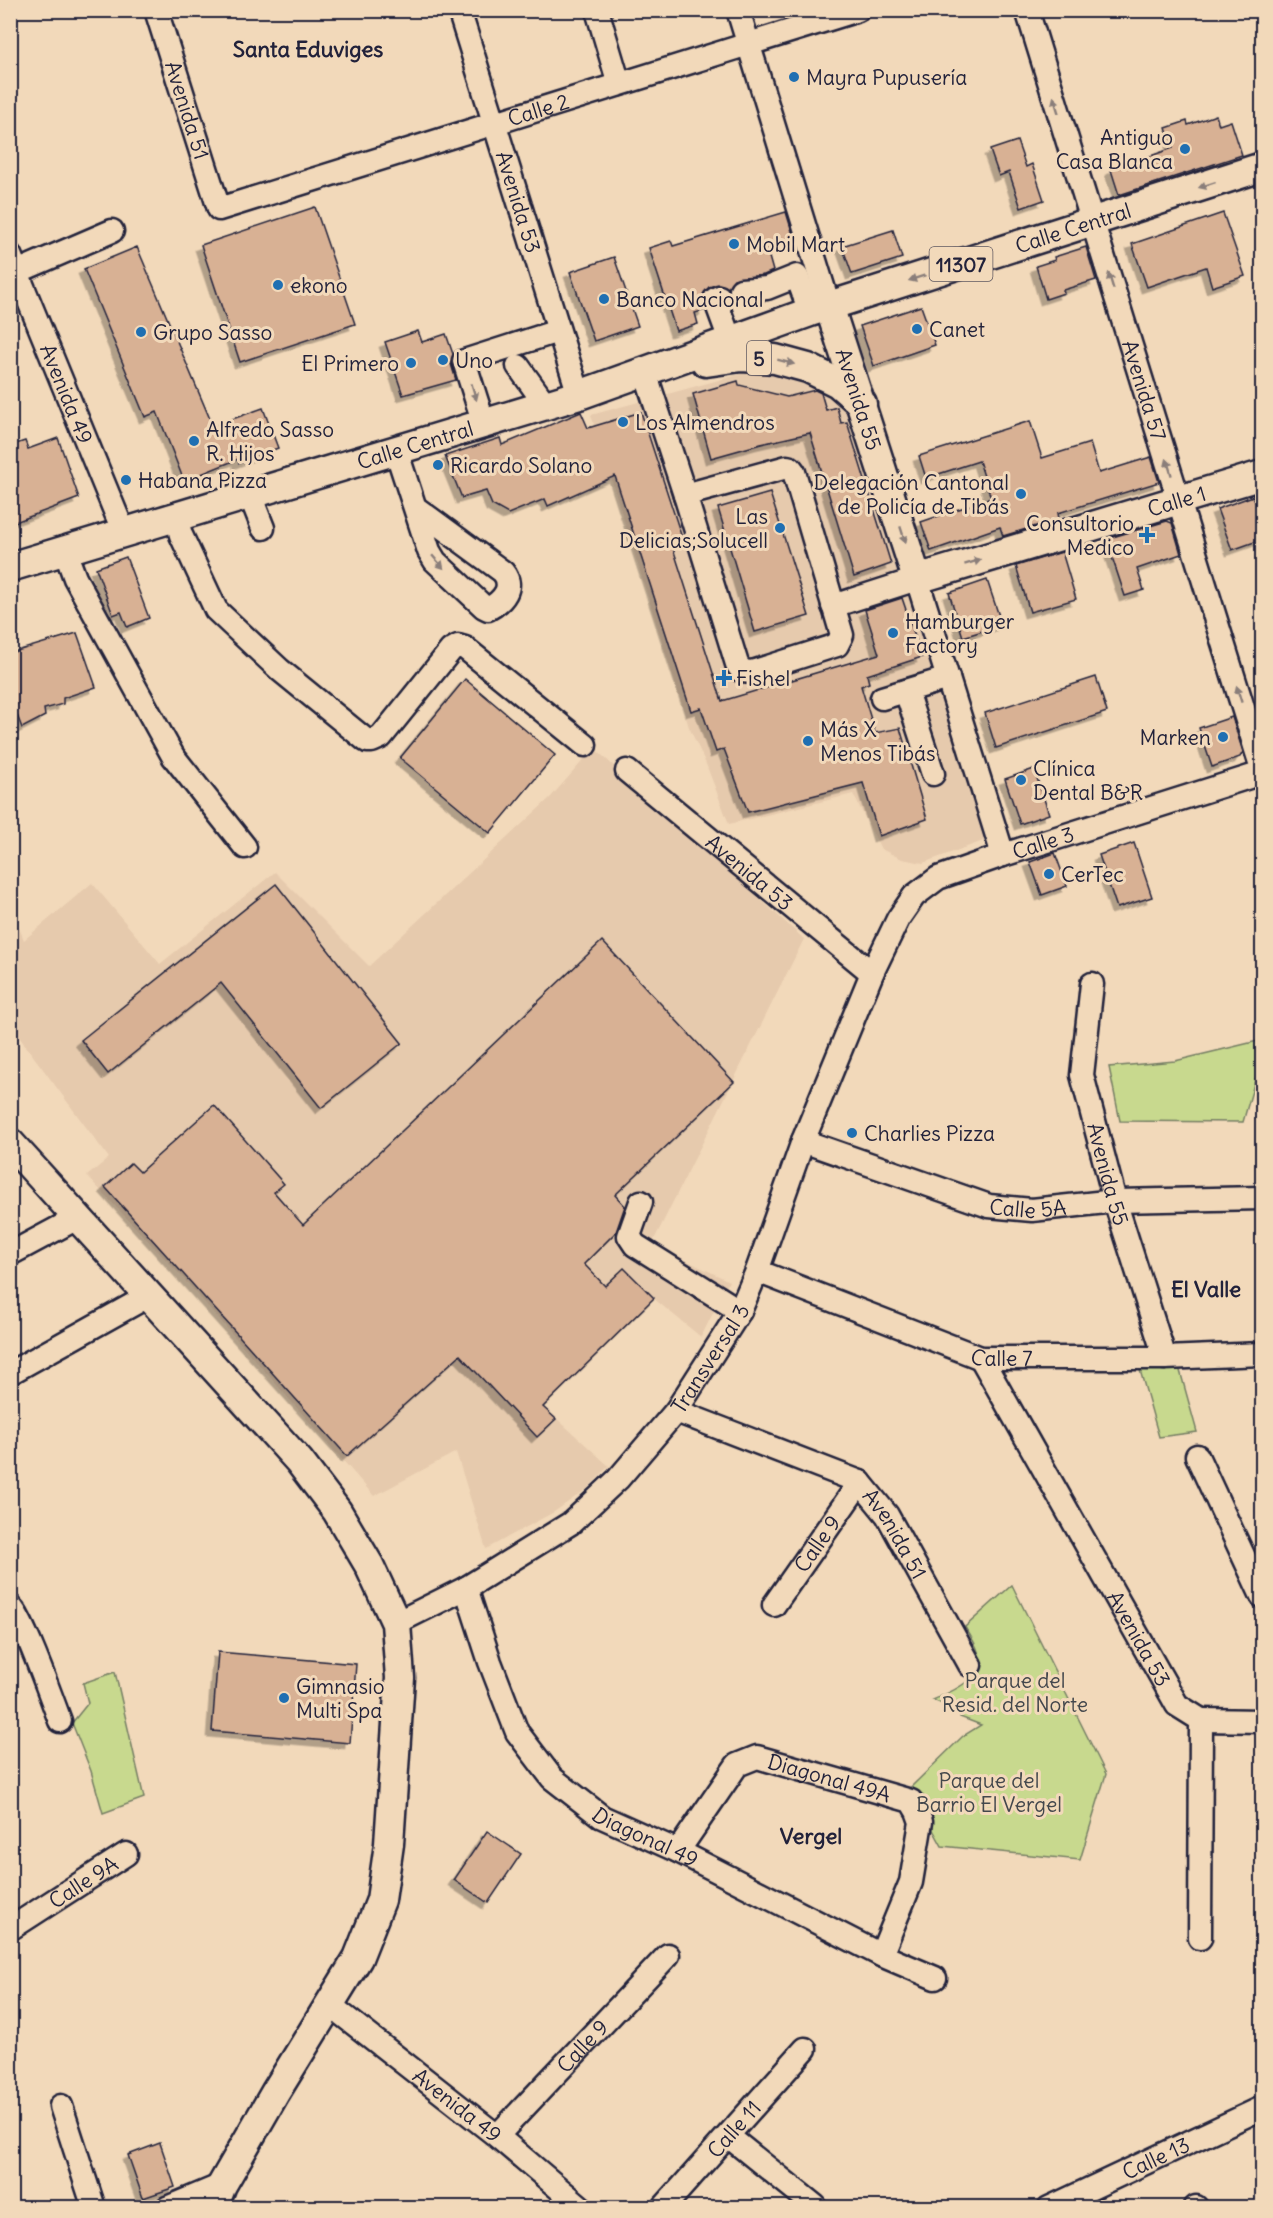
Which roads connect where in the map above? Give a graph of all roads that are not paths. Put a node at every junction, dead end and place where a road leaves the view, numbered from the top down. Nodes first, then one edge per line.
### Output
1 (156, 10) edge
2 (459, 10) edge
3 (597, 10) edge
4 (738, 10) edge
5 (858, 10) edge
6 (1027, 10) edge
7 (748, 45) junction
8 (619, 84) junction
9 (494, 124) junction
10 (1263, 167) edge
11 (219, 209) joint
12 (1093, 221) junction
13 (112, 231) dead end
14 (13, 267) edge
15 (741, 290) dead end
16 (718, 297) dead end
17 (820, 309) junction
18 (558, 331) junction
19 (730, 340) junction
20 (510, 355) junction
21 (645, 372) junction
22 (579, 394) junction
23 (862, 404) junction
24 (546, 405) junction
25 (484, 424) junction
26 (396, 450) junction
27 (1263, 475) edge
28 (250, 495) junction
29 (685, 495) junction
30 (1179, 500) junction
31 (416, 508) dead end
32 (176, 517) junction
33 (263, 528) dead end
34 (124, 533) junction
35 (65, 551) junction
36 (10, 567) edge
37 (918, 579) junction
38 (833, 606) junction
39 (948, 678) junction
40 (906, 691) junction
41 (882, 698) dead end
42 (585, 745) dead end
43 (627, 771) dead end
44 (1263, 771) edge
45 (933, 774) dead end
46 (245, 847) dead end
47 (1004, 855) junction
48 (872, 973) junction
49 (1092, 984) dead end
50 (803, 1141) junction
51 (10, 1143) edge
52 (1263, 1198) edge
53 (641, 1202) dead end
54 (1115, 1202) junction
55 (79, 1217) junction
56 (10, 1254) edge
57 (757, 1271) junction
58 (150, 1295) junction
59 (740, 1311) junction
60 (1263, 1354) edge
61 (981, 1358) junction
62 (1166, 1358) junction
63 (10, 1373) edge
64 (676, 1411) junction
65 (1197, 1456) dead end
66 (860, 1482) junction
67 (466, 1588) junction
68 (1263, 1596) edge
69 (774, 1605) dead end
70 (12, 1607) edge
71 (396, 1623) junction
72 (970, 1665) dead end
73 (1201, 1720) junction
74 (60, 1721) dead end
75 (1263, 1721) edge
76 (678, 1851) junction
77 (126, 1854) dead end
78 (10, 1929) edge
79 (1200, 1938) dead end
80 (668, 1955) dead end
81 (881, 1955) junction
82 (935, 1978) dead end
83 (330, 2005) junction
84 (805, 2049) dead end
85 (61, 2106) dead end
86 (1263, 2108) edge
87 (497, 2136) junction
88 (728, 2136) junction
89 (217, 2196) edge
90 (815, 2206) edge
91 (1058, 2206) edge
92 (94, 2208) edge
93 (167, 2208) edge
94 (582, 2208) edge
95 (663, 2208) edge

1 - 11 street, Avenida 51
2 - 9 street, Avenida 53
3 - 8 street
4 - 7 street, Avenida 55
5 - 7 street, Calle 2
12 -> 6 street, Avenida 57
7 - 8 street, Calle 2
7 - 17 street, Avenida 55
8 - 9 street, Calle 2
9 - 11 street, Calle 2
9 - 18 street, Avenida 53
10 -> 12 main road, Calle Central / 11307
12 -> 17 main road, Calle Central / 11307
30 -> 12 street, Avenida 57
13 - 14 street
14 - 34 street, Avenida 49
15 - 17 street
16 - 19 street
17 - 19 main road, Calle Central / 5
17 - 23 main road, Avenida 55
18 - 20 street
18 - 22 street, Avenida 53
19 - 21 main road, Calle Central / 5
20 - 24 street
20 -> 25 street
21 - 22 main road, Calle Central / 5
21 -> 23 main road, Calle Central / 5
21 - 29 street
22 - 24 main road, Calle Central / 5
23 -> 37 main road, Avenida 55
24 - 25 main road, Calle Central / 5
25 - 26 main road, Calle Central / 5
26 - 28 main road, Calle Central / 5
26 - 31 street
27 - 30 main road, Calle 1
28 - 32 main road, Calle Central / 5
28 - 33 street
29 - 38 street
29 - 38 street
37 -> 30 main road, Calle 1
44 -> 30 street, Avenida 57
32 - 34 main road, Calle Central / 5
32 - 42 street
34 - 35 main road, Calle Central / 5
35 - 36 main road, Calle Central / 5
35 - 46 street
37 - 38 street
37 - 39 street, Avenida 55
39 - 40 street
39 - 47 street, Avenida 55
40 - 41 street
40 - 45 street
43 - 48 street, Avenida 53
44 - 47 street, Calle 3
47 - 48 street, Calle 3
48 - 50 street, Transversal 3
49 - 54 street, Avenida 55
50 - 54 street, Calle 5A
50 - 57 street, Transversal 3
51 - 55 main road
52 - 54 street, Calle 5A
53 - 59 street
54 - 62 street, Avenida 55
55 - 56 street
55 - 58 main road
57 - 59 street, Transversal 3
57 - 61 street, Calle 7
58 - 63 street
58 - 71 main road
59 - 64 street, Transversal 3
60 - 62 street, Calle 7
61 - 62 street, Calle 7
61 - 73 street, Avenida 53
64 - 66 street, Avenida 51
64 - 67 street, Transversal 3
65 - 68 street
66 - 69 street, Calle 9
66 - 72 street, Avenida 51
67 - 71 street, Transversal 3
67 - 76 street, Diagonal 49
70 - 74 street
71 - 83 main road
73 - 75 street
73 - 79 street
76 - 81 street, Diagonal 49
76 - 81 street, Diagonal 49A
77 - 78 street, Calle 9A
80 - 87 street, Calle 9
81 - 82 street, Diagonal 49
83 - 87 street, Avenida 49
83 - 89 main road
84 - 88 street, Calle 11
85 - 92 street
86 - 91 street, Calle 13
87 - 94 street, Avenida 49
88 - 90 street
88 - 95 street, Calle 11
89 - 93 street

